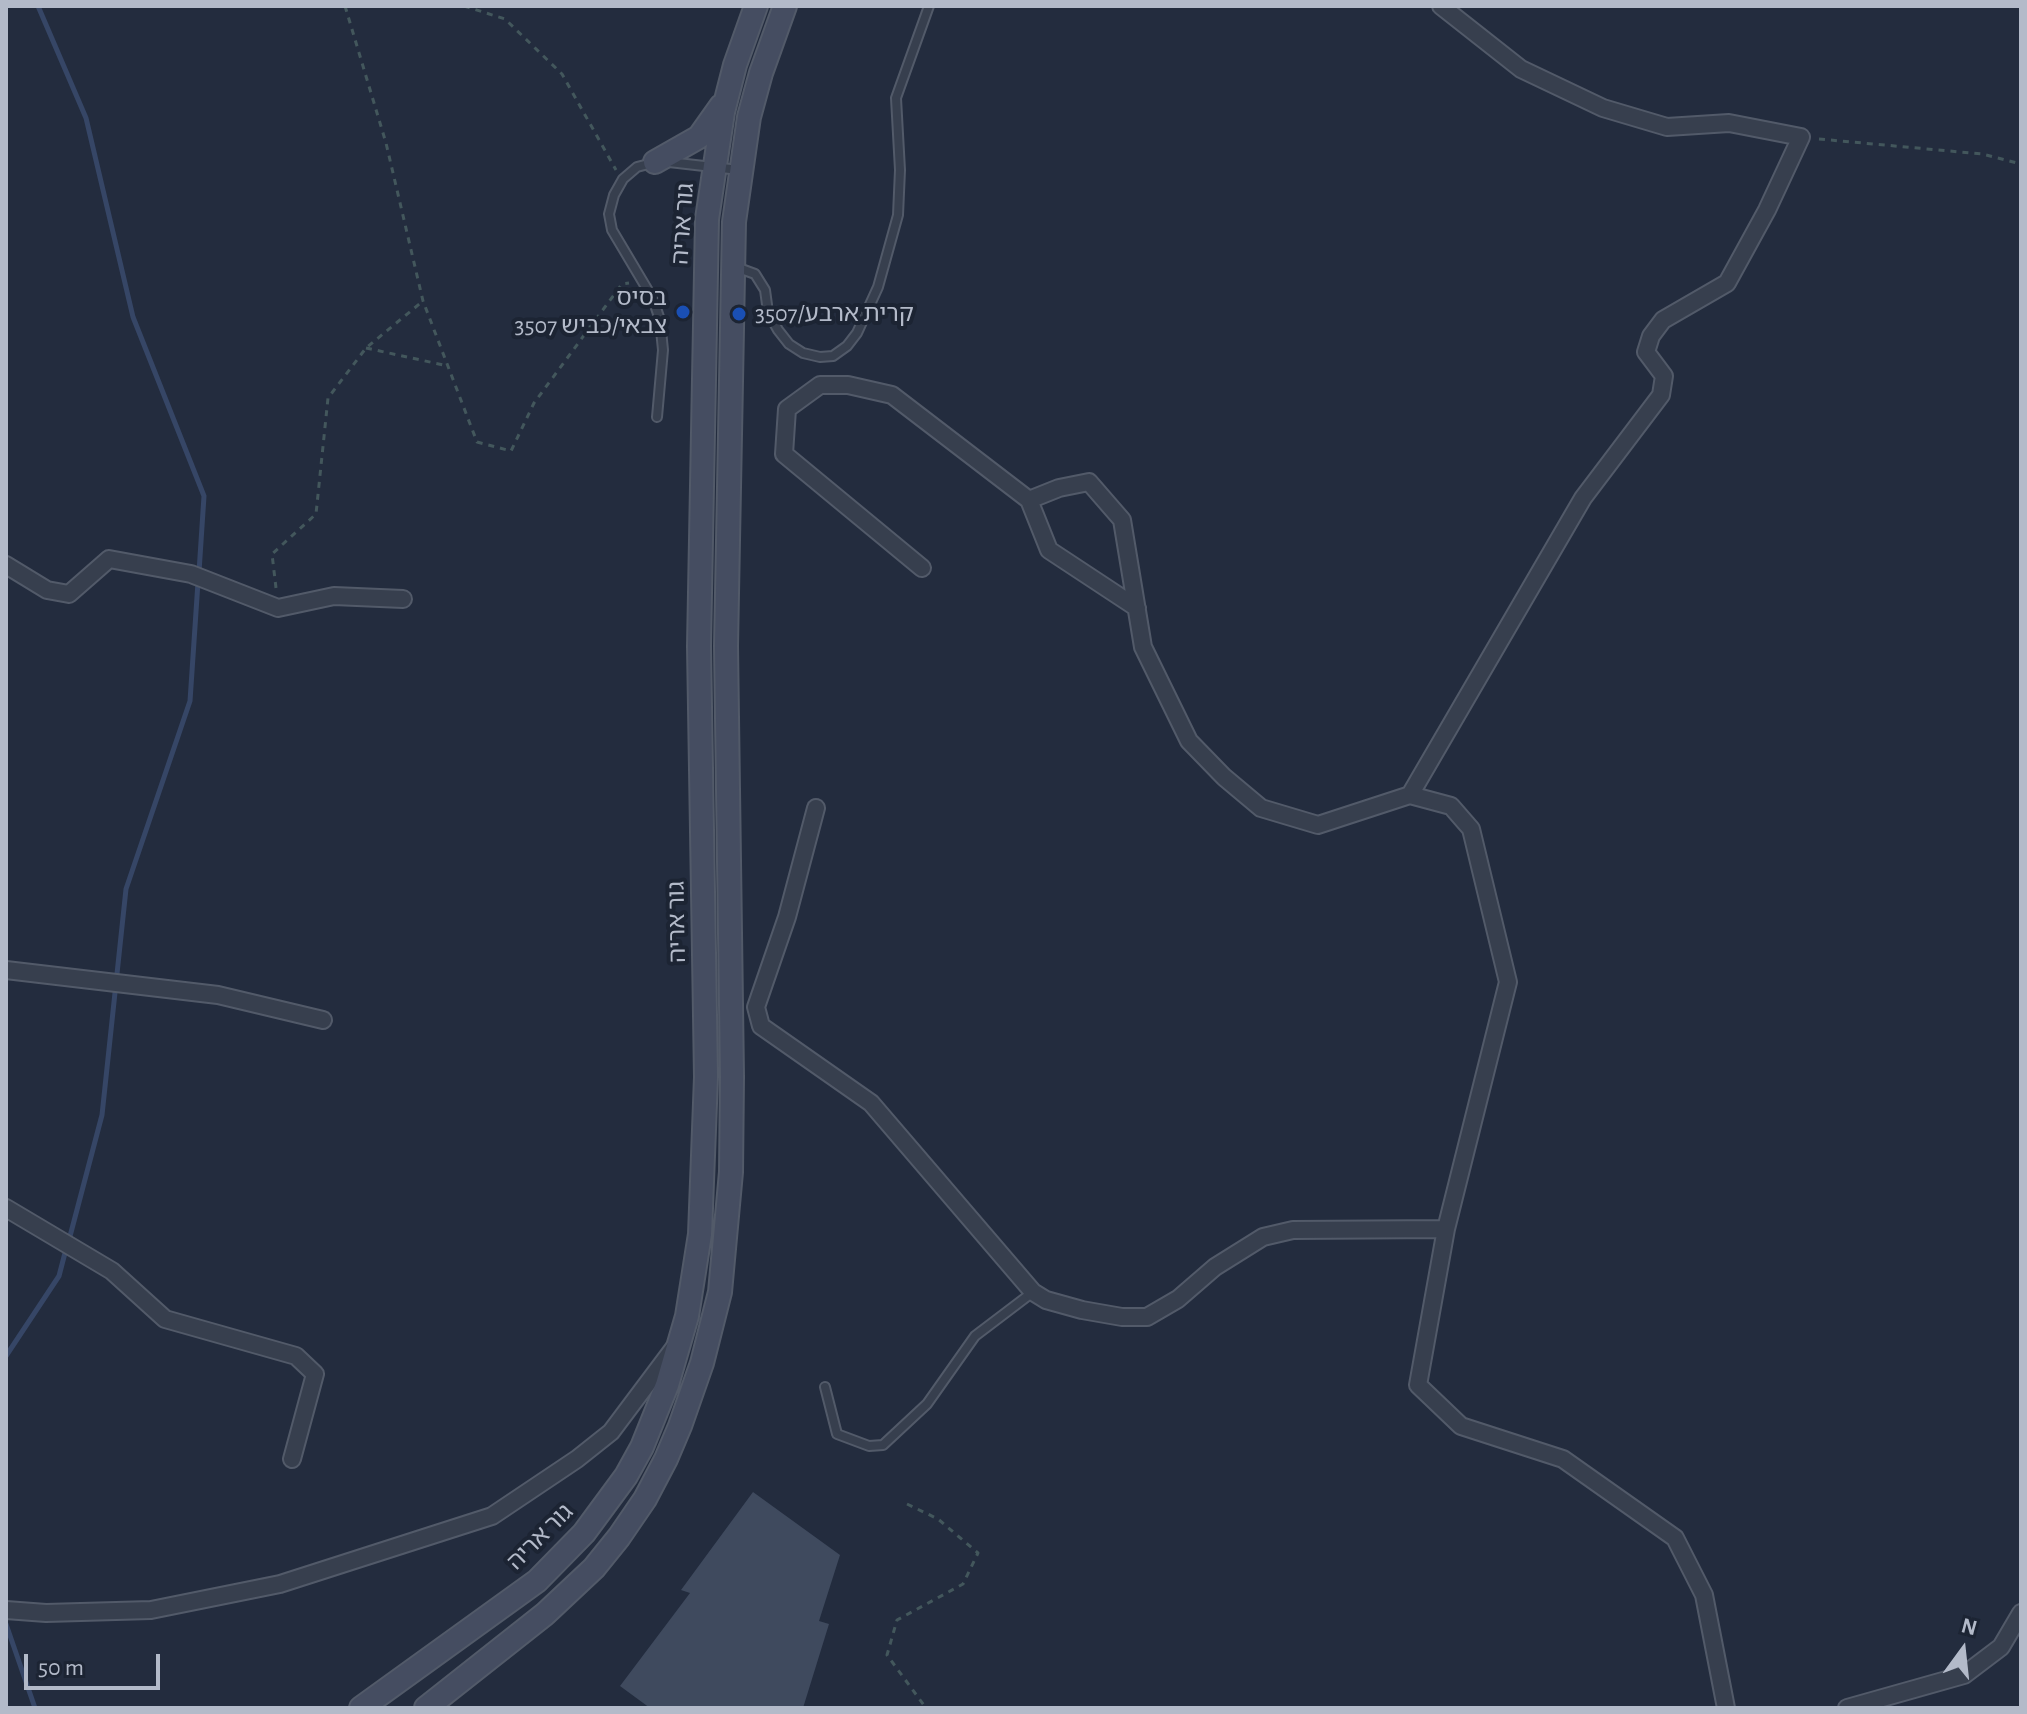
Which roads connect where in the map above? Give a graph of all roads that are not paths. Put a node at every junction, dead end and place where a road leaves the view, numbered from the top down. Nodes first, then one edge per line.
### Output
1 (756, 6) edge
2 (785, 6) edge
3 (929, 6) edge
4 (1441, 6) edge
5 (726, 99) junction
6 (655, 162) junction
7 (713, 168) junction
8 (740, 170) junction
9 (732, 265) junction
10 (657, 417) dead end
11 (1029, 500) junction
12 (6, 565) edge
13 (922, 568) dead end
14 (403, 599) dead end
15 (1137, 608) junction
16 (1410, 795) junction
17 (816, 808) dead end
18 (6, 970) edge
19 (323, 1020) dead end
20 (6, 1208) edge
21 (1446, 1229) junction
22 (1033, 1292) junction
23 (681, 1339) junction
24 (825, 1387) dead end
25 (292, 1459) dead end
26 (6, 1610) edge
27 (2021, 1613) edge
28 (361, 1708) edge
29 (426, 1708) edge
30 (1726, 1708) edge
31 (1847, 1708) edge

1 - 5 main road, גור אריה
2 - 8 main road, גור אריה
3 - 9 lane
4 - 16 street
5 - 6 main road
5 - 7 main road, גור אריה
6 - 7 lane
6 - 10 lane
7 - 8 lane
7 - 23 main road, גור אריה
8 - 9 main road, גור אריה
9 - 29 main road, גור אריה
11 - 13 street
11 - 15 street
11 - 15 street
12 - 14 street
15 - 16 street
16 - 21 street
17 - 22 street
18 - 19 street
20 - 25 street
21 - 22 street
21 - 30 street
22 - 24 lane
23 - 26 street
23 - 28 main road, גור אריה
27 - 31 street

